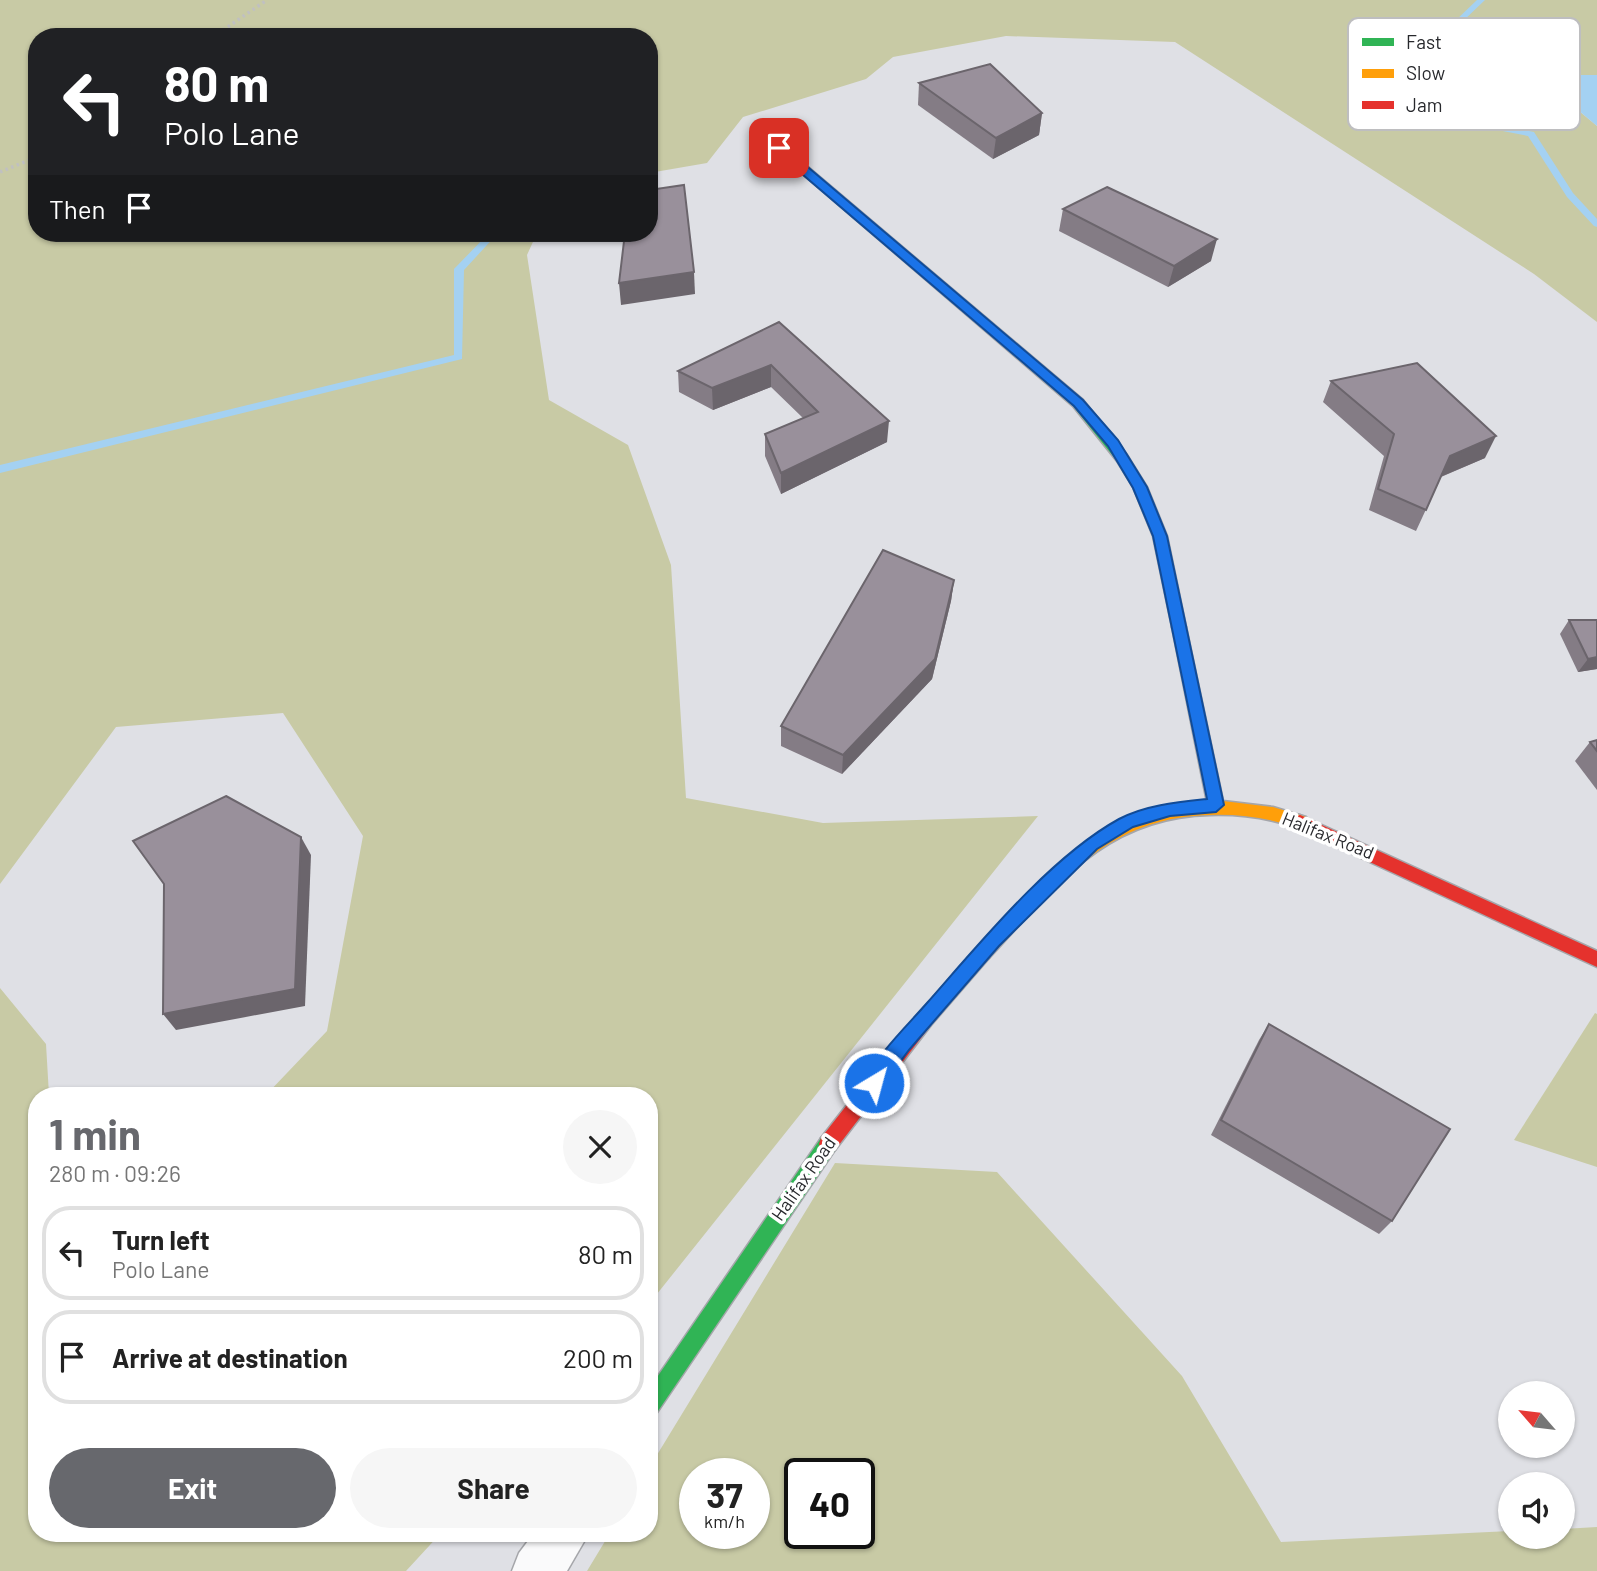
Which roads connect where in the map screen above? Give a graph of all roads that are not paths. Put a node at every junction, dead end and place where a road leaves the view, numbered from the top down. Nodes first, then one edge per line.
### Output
1 (779, 148) dead end
2 (1216, 805) junction
3 (1597, 959) edge
4 (658, 1394) edge
5 (558, 1542) edge
6 (537, 1571) edge

1 - 2 street
2 - 3 street, Halifax Road
2 - 4 street, Halifax Road
5 - 6 street

